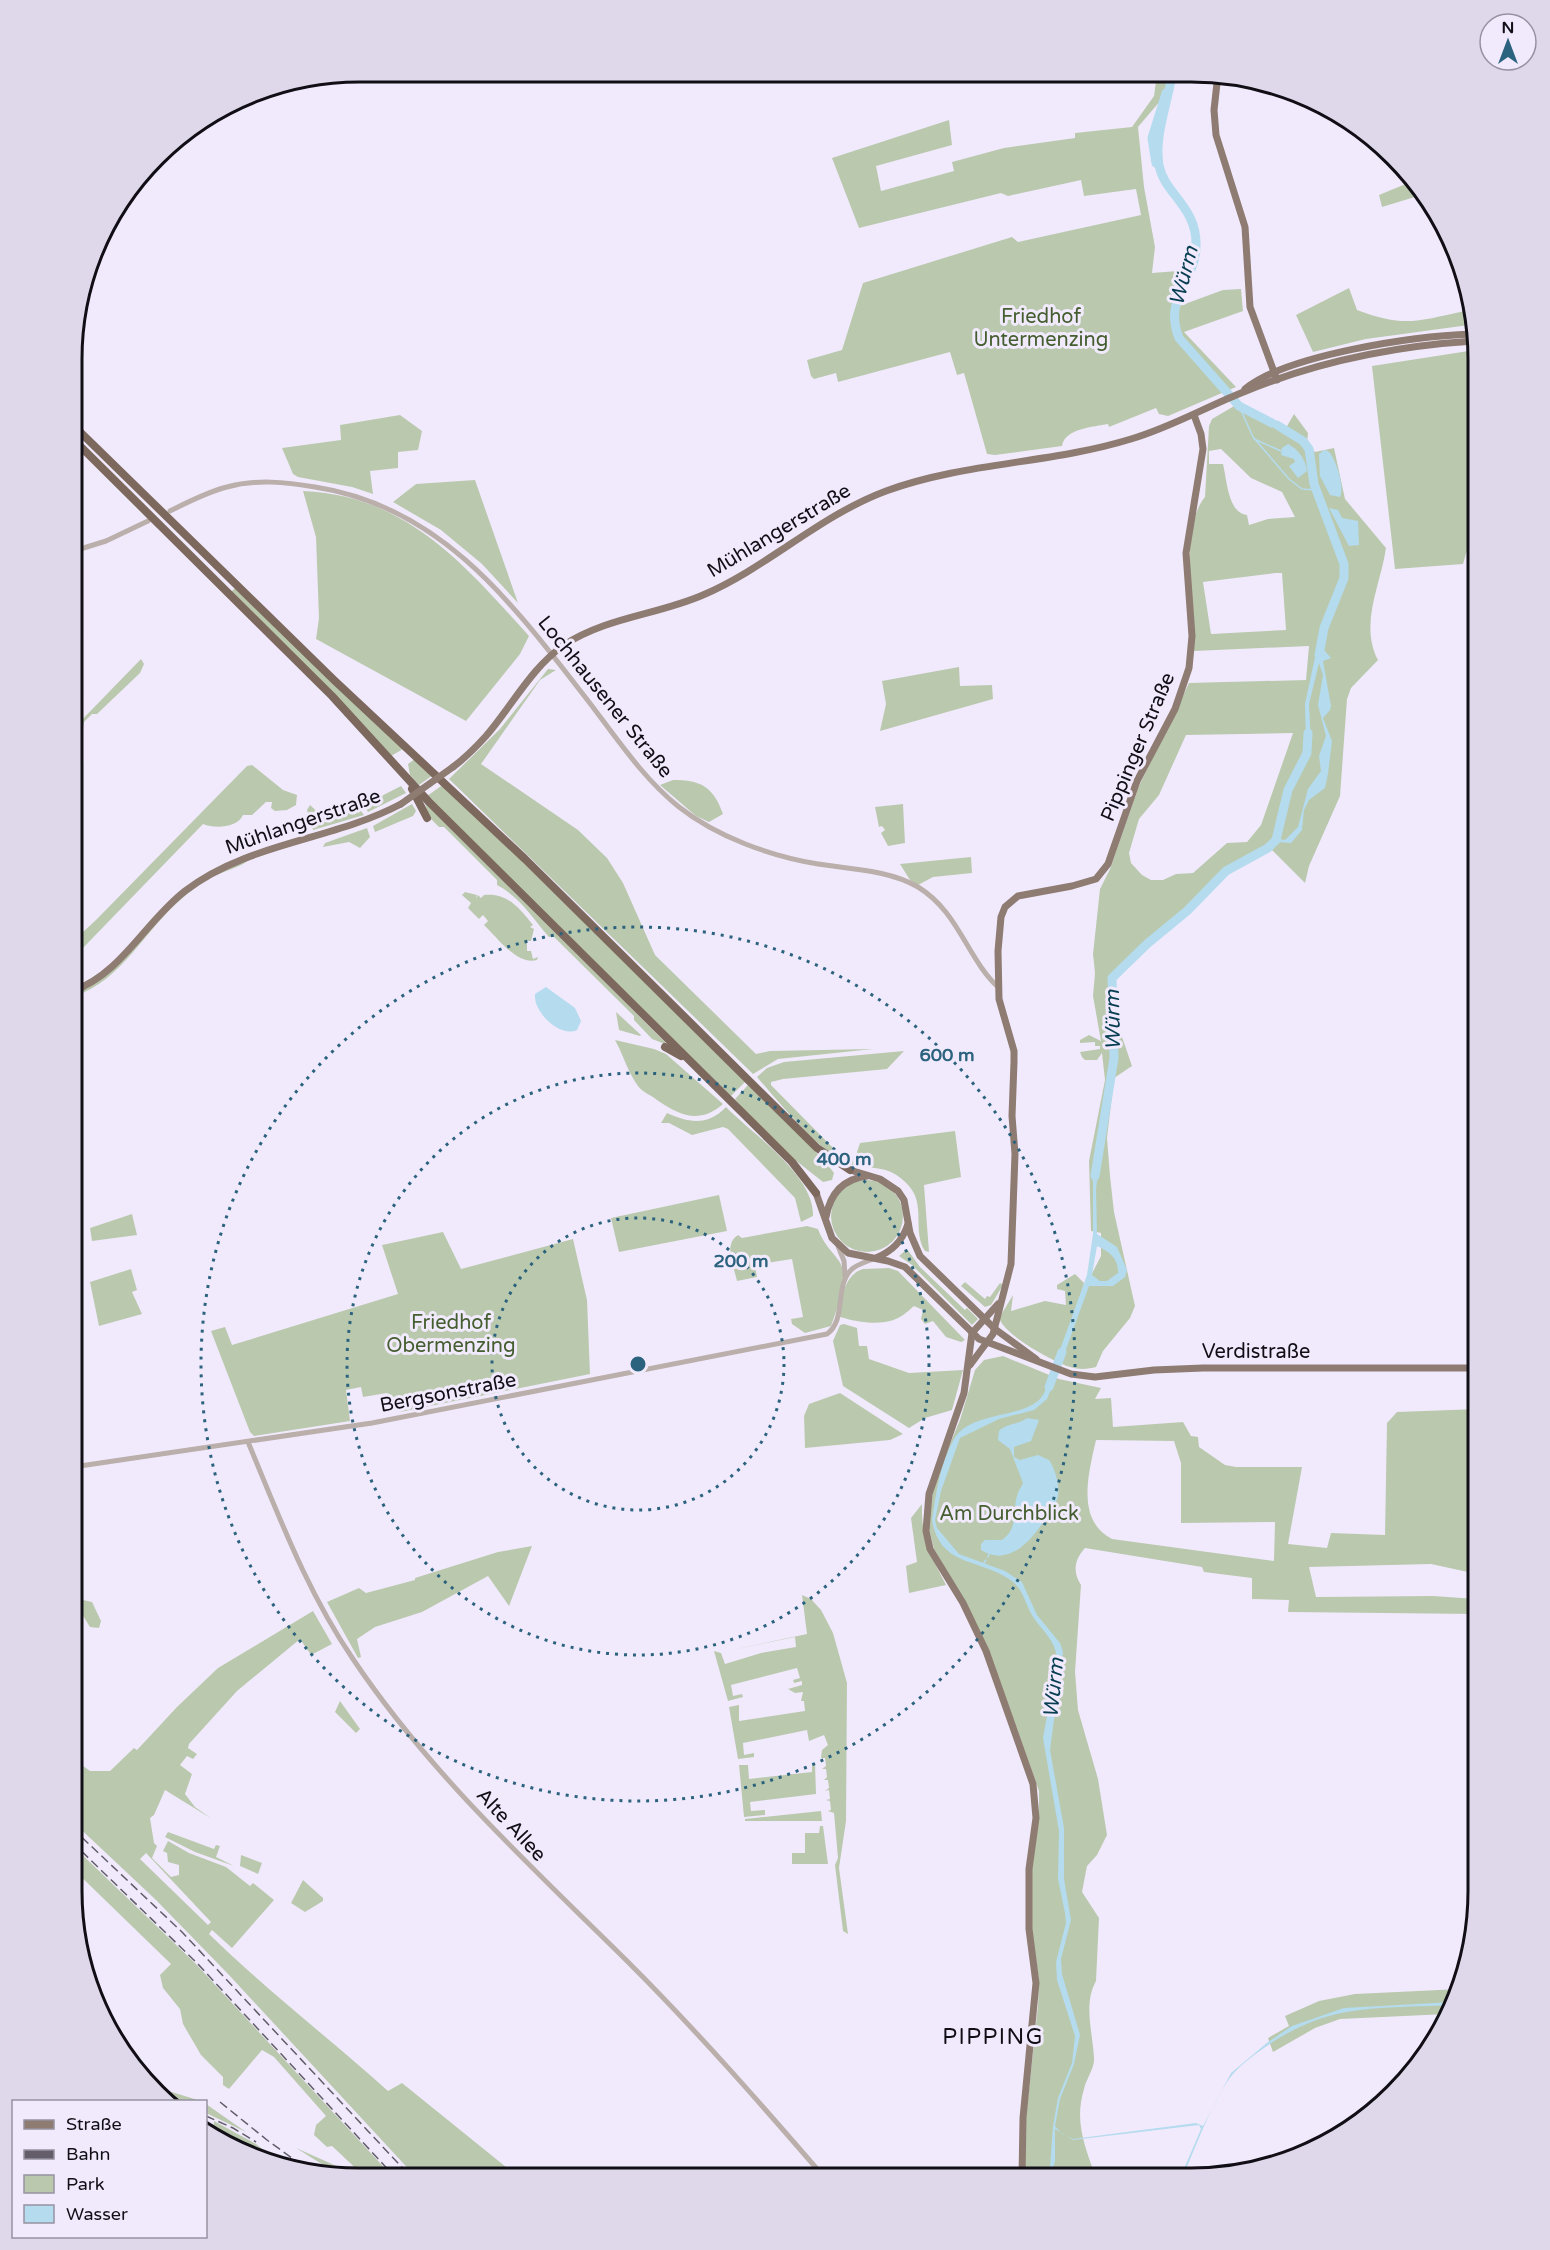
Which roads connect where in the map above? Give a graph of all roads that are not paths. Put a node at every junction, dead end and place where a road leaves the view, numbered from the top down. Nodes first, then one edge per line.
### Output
1 (1217, 84) edge
2 (1466, 335) edge
3 (1467, 343) edge
4 (1276, 376) junction
5 (1194, 415) junction
6 (82, 434) edge
7 (82, 448) edge
8 (170, 511) dead end
9 (148, 521) dead end
10 (82, 548) edge
11 (551, 654) junction
12 (407, 778) junction
13 (427, 818) dead end
14 (82, 987) edge
15 (999, 988) junction
16 (665, 1047) dead end
17 (689, 1060) junction
18 (850, 1170) joint
19 (870, 1176) junction
20 (816, 1193) joint
21 (825, 1220) junction
22 (909, 1221) junction
23 (838, 1246) junction
24 (873, 1259) junction
25 (846, 1278) junction
26 (1000, 1302) junction
27 (983, 1318) junction
28 (994, 1329) junction
29 (972, 1333) junction
30 (987, 1344) junction
31 (1038, 1361) junction
32 (970, 1365) junction
33 (1468, 1368) edge
34 (248, 1442) junction
35 (82, 1466) edge
36 (816, 2168) edge
37 (1022, 2168) edge

1 - 4 main road
2 - 4 main road
3 - 4 main road
4 - 5 main road, Mühlangerstraße
5 - 11 main road, Mühlangerstraße
5 - 15 main road, Pippinger Straße
6 - 18 highway
7 - 12 highway
8 - 11 street, Lochhausener Straße
9 - 10 street
11 - 14 main road, Mühlangerstraße, bridge
11 - 15 street, Lochhausener Straße
12 - 13 highway
12 - 17 highway
15 - 26 main road, Pippinger Straße
16 - 17 highway
17 - 20 highway
18 - 19 main road, Verdistraße
19 - 21 main road
19 - 22 main road, Verdistraße
20 - 21 main road
21 - 23 main road
22 - 24 main road
22 - 27 main road, Verdistraße
23 - 24 main road, Verdistraße
23 - 25 street
24 - 25 street
24 - 29 main road, Verdistraße
25 - 34 street, Bergsonstraße
26 - 27 main road, Pippinger Straße
26 - 28 main road, Pippinger Straße
27 - 28 main road, Verdistraße
27 - 29 main road, Pippinger Straße
28 - 30 main road, Pippinger Straße
28 - 31 main road, Verdistraße
29 - 30 main road, Verdistraße
29 - 32 main road, Pippinger Straße
30 - 31 main road, Verdistraße
30 - 32 main road, Pippinger Straße
31 - 33 main road, Verdistraße
32 - 37 main road, Pippinger Straße
34 - 35 street, Bergsonstraße
34 - 36 street, Alte Allee

